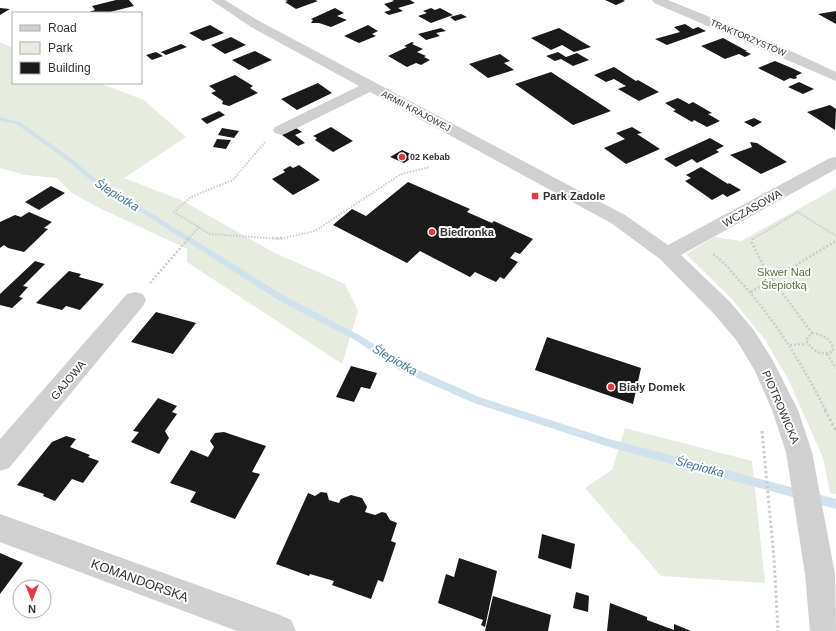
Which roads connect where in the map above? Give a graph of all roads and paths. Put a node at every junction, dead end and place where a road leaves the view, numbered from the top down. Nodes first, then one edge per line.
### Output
1 (217, 0) edge
2 (658, 0) edge
3 (836, 77) edge
4 (371, 86) junction
5 (281, 130) joint
6 (836, 162) edge
7 (430, 167) dead end
8 (618, 218) joint
9 (199, 228) junction
10 (836, 236) edge
11 (694, 240) junction
12 (836, 241) edge
13 (667, 254) junction
14 (773, 280) junction
15 (751, 292) junction
16 (135, 300) joint
17 (812, 334) junction
18 (807, 344) junction
19 (790, 345) junction
20 (827, 354) junction
21 (836, 368) edge
22 (762, 427) dead end
23 (836, 431) edge
24 (0, 459) edge
25 (0, 528) edge
26 (280, 631) edge
27 (778, 631) edge
28 (826, 631) edge

1 - 4 street, ARMII KRAJOWEJ
2 - 3 street, TRAKTORZYSTÓW
4 - 5 street
4 - 8 street, ARMII KRAJOWEJ
5 - 9 path
6 - 11 street, WCZASOWA
7 - 9 path
8 - 13 street, PIOTROWICKA
9 - 16 path
10 - 14 path
11 - 13 street, WCZASOWA
11 - 15 path
12 - 14 path
13 - 28 street, PIOTROWICKA
14 - 15 path
14 - 17 path
15 - 19 path
16 - 24 street, GAJOWA
17 - 18 path
17 - 20 path
18 - 19 path
18 - 20 path
19 - 23 path
20 - 21 path
22 - 27 path
25 - 26 street, KOMANDORSKA

